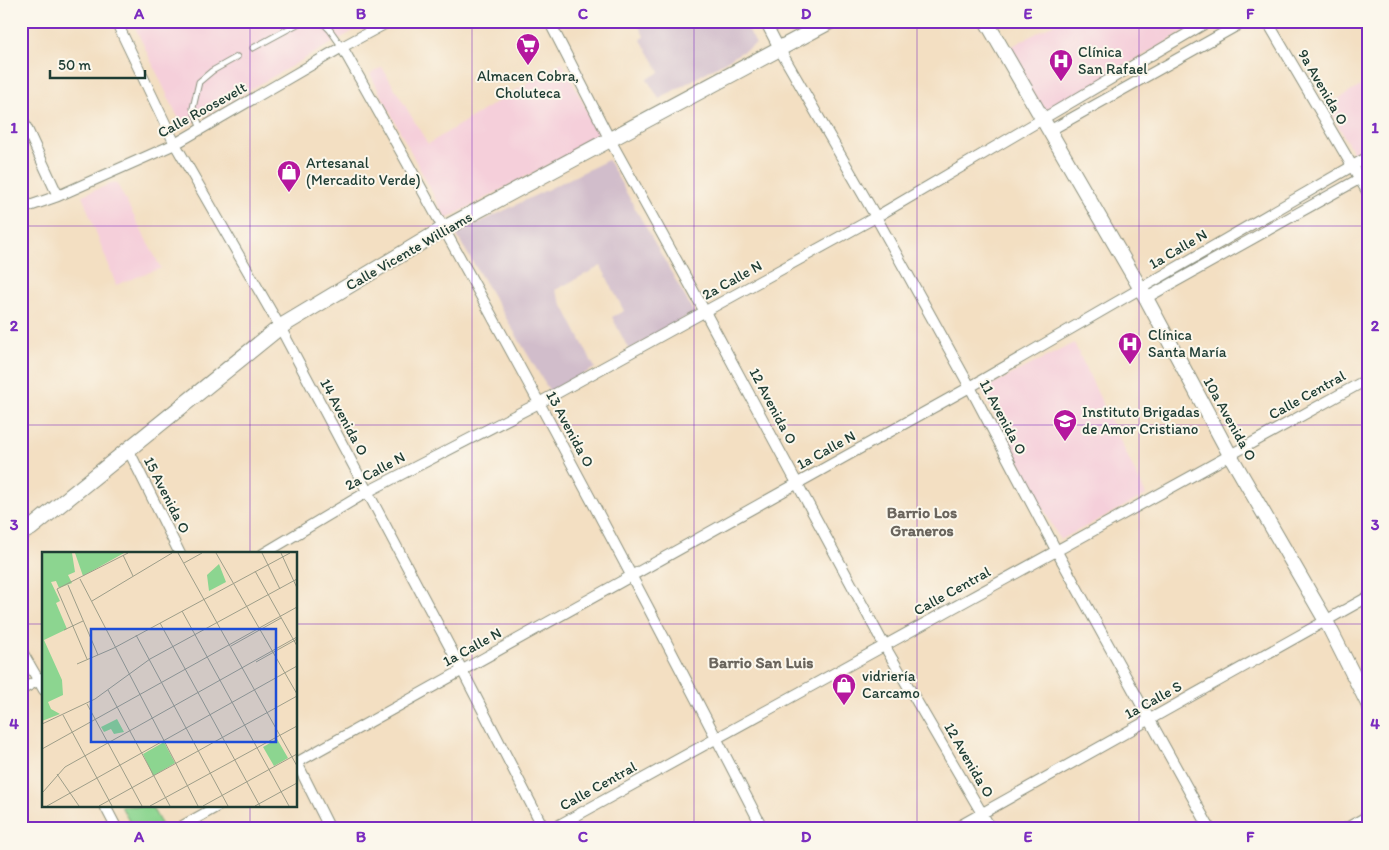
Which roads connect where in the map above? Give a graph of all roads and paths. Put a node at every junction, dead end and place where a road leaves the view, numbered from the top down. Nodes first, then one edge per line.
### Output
1 (116, 21) edge
2 (303, 21) edge
3 (321, 21) edge
4 (390, 21) edge
5 (549, 21) edge
6 (765, 21) edge
7 (831, 21) edge
8 (986, 21) edge
9 (1209, 21) edge
10 (1245, 21) edge
11 (1267, 21) edge
12 (342, 47) junction
13 (253, 48) dead end
14 (780, 50) junction
15 (238, 57) dead end
16 (21, 116) edge
17 (1043, 118) junction
18 (201, 129) junction
19 (1049, 132) junction
20 (610, 140) junction
21 (175, 144) junction
22 (1368, 157) edge
23 (1352, 166) junction
24 (1363, 176) edge
25 (1368, 193) edge
26 (58, 196) junction
27 (21, 210) edge
28 (876, 217) junction
29 (445, 228) junction
30 (1143, 293) junction
31 (705, 312) junction
32 (280, 327) junction
33 (1368, 378) edge
34 (970, 387) junction
35 (539, 403) junction
36 (128, 449) junction
37 (1230, 454) junction
38 (798, 483) junction
39 (367, 492) junction
40 (21, 533) edge
41 (1056, 550) junction
42 (179, 552) edge
43 (266, 552) edge
44 (632, 575) junction
45 (1368, 598) edge
46 (1326, 621) junction
47 (884, 645) junction
48 (21, 650) edge
49 (462, 670) junction
50 (41, 678) edge
51 (21, 690) edge
52 (1368, 704) edge
53 (1150, 719) junction
54 (717, 738) junction
55 (298, 761) edge
56 (298, 766) edge
57 (106, 808) edge
58 (214, 808) edge
59 (982, 813) junction
60 (1368, 816) edge
61 (117, 829) edge
62 (177, 829) edge
63 (330, 829) edge
64 (544, 829) edge
65 (552, 829) edge
66 (763, 829) edge
67 (954, 829) edge
68 (991, 829) edge
69 (1210, 829) edge
70 (1345, 829) edge

1 - 21 street, 14 Avenida O
2 - 13 lane
3 - 12 lane
4 - 12 street, Calle Roosevelt
5 - 20 street, 12 Avenida O
6 - 14 street, 11 Avenida O
7 - 14 main road, Calle Vicente Williams
8 - 17 street, 10a Avenida O
9 - 17 street, 2a Calle N
10 - 19 street
11 - 23 street, 9a Avenida O
12 - 18 street, Calle Roosevelt
12 - 29 street, 13 Avenida O
14 - 20 main road, Calle Vicente Williams
14 - 28 street, 11 Avenida O
15 - 18 lane
16 - 26 street
17 - 19 street, 10a Avenida O
17 - 28 street, 2a Calle N
18 - 21 street, Calle Roosevelt
19 - 30 street, 10a Avenida O
20 - 29 main road, Calle Vicente Williams
20 - 31 street, 12 Avenida O
21 - 26 street, Calle Roosevelt
21 - 32 street, 14 Avenida O
22 - 23 street, 1a Calle N
23 - 24 street, 9a Avenida O
23 - 30 street, 1a Calle N
24 - 25 street, 9a Avenida O
24 - 30 street, 1a Calle N
26 - 27 street, Calle Roosevelt
28 - 31 street, 2a Calle N
28 - 34 street, 11 Avenida O
29 - 32 main road, Calle Vicente Williams
29 - 35 street, 13 Avenida O
30 - 34 street, 1a Calle N
30 - 37 street, 10a Avenida O
31 - 35 street, 2a Calle N
31 - 38 street, 12 Avenida O
32 - 36 main road, Calle Vicente Williams
32 - 39 street, 14 Avenida O
33 - 37 street, Calle Central
34 - 38 street, 1a Calle N
34 - 41 street, 11 Avenida O
35 - 39 street, 2a Calle N
35 - 44 street, 13 Avenida O
36 - 40 main road, Calle Vicente Williams
36 - 42 street, 15 Avenida O
37 - 41 street, Calle Central
37 - 46 street, 10a Avenida O
38 - 44 street, 1a Calle N
38 - 47 street, 12 Avenida O
39 - 43 street, 2a Calle N
39 - 49 street, 14 Avenida O
41 - 47 street, Calle Central
41 - 53 street, 11 Avenida O
44 - 49 street, 1a Calle N
44 - 54 street, 13 Avenida O
45 - 46 street, 1a Calle S
46 - 52 street, 10a Avenida O
46 - 53 street, 1a Calle S
47 - 54 street, Calle Central
47 - 59 street, 12 Avenida O
48 - 50 street
49 - 55 street, 1a Calle N
49 - 64 street, 14 Avenida O
50 - 51 street
53 - 59 street, 1a Calle S
53 - 69 street, 11 Avenida O
54 - 65 street, Calle Central
54 - 66 street, 13 Avenida O
56 - 63 street
57 - 61 street
58 - 62 street
59 - 67 street, 1a Calle S
59 - 68 street, 12 Avenida O
60 - 70 street

